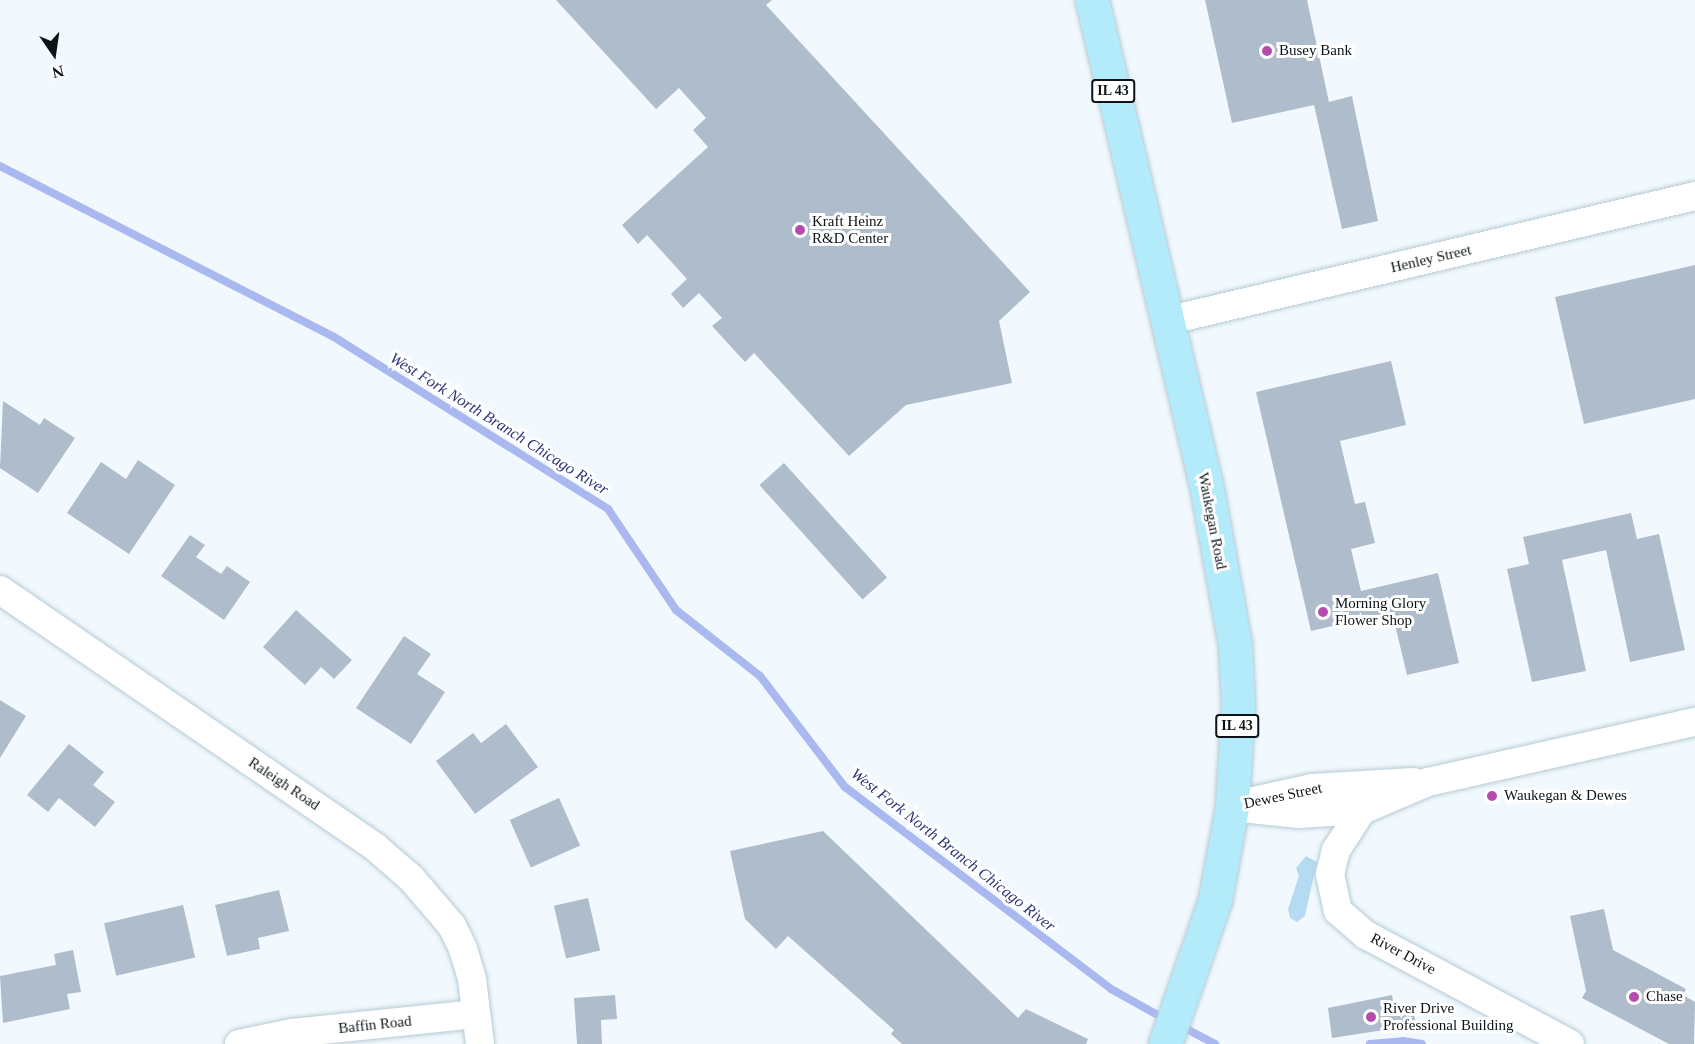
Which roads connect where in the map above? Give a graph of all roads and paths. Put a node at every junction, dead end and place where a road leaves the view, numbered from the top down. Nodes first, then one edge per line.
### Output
1 (1092, 0) edge
2 (1695, 196) edge
3 (1166, 321) junction
4 (0, 590) edge
5 (1695, 722) edge
6 (1428, 782) junction
7 (1232, 807) junction
8 (1362, 810) junction
9 (476, 1014) junction
10 (239, 1044) edge
11 (480, 1044) edge
12 (1165, 1044) edge
13 (1570, 1044) edge

1 - 3 main road, Waukegan Road / IL 43
2 - 3 street, Henley Street
3 - 7 main road, Waukegan Road / IL 43
4 - 9 street, Raleigh Road
5 - 6 street, Dewes Street
6 - 7 street, Dewes Street
6 - 8 street, Dewes Street
7 - 8 street, Dewes Street
7 - 12 main road, Waukegan Road / IL 43
8 - 13 street, River Drive
9 - 10 street, Baffin Road
9 - 11 street, Raleigh Road

